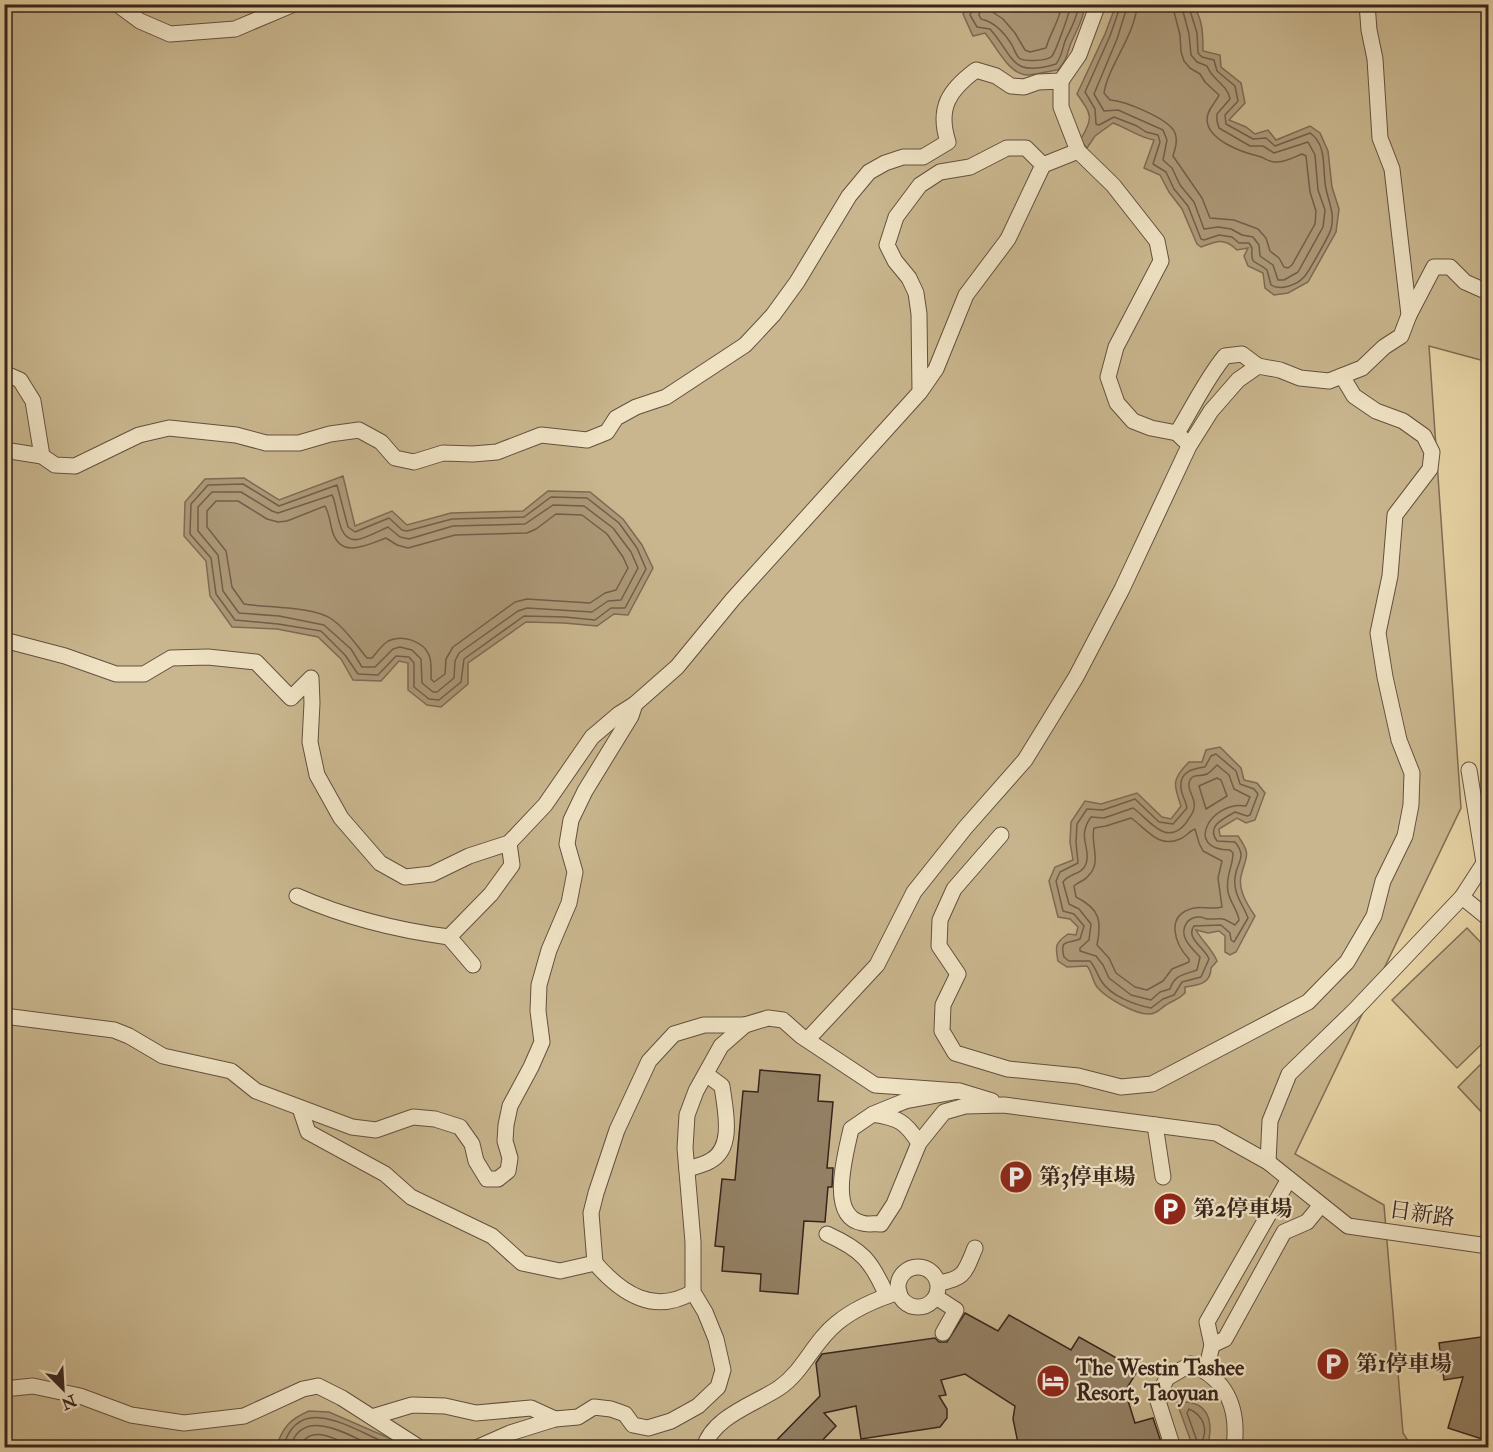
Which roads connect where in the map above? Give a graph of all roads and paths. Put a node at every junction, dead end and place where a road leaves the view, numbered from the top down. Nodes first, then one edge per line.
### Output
1 (117, 4) edge
2 (294, 4) edge
3 (1098, 4) edge
4 (1367, 4) edge
5 (1061, 81) junction
6 (1078, 151) junction
7 (1043, 165) junction
8 (1488, 288) edge
9 (1409, 315) junction
10 (1258, 366) junction
11 (4, 373) edge
12 (1342, 376) junction
13 (920, 392) junction
14 (1177, 433) junction
15 (1189, 446) junction
16 (4, 450) edge
17 (42, 456) junction
18 (4, 640) edge
19 (635, 704) junction
20 (1469, 770) dead end
21 (1001, 835) dead end
22 (509, 843) junction
23 (297, 896) dead end
24 (1462, 897) junction
25 (1488, 918) edge
26 (449, 937) junction
27 (473, 965) dead end
28 (4, 1016) edge
29 (745, 1025) junction
30 (808, 1039) junction
31 (706, 1074) junction
32 (959, 1091) junction
33 (1004, 1105) junction
34 (300, 1108) junction
35 (873, 1114) junction
36 (1155, 1125) junction
37 (919, 1143) junction
38 (1268, 1162) junction
39 (687, 1170) junction
40 (1163, 1177) dead end
41 (1289, 1179) junction
42 (1321, 1205) junction
43 (1265, 1220) junction
44 (1284, 1232) junction
45 (827, 1234) dead end
46 (1488, 1246) edge
47 (975, 1248) dead end
48 (595, 1263) junction
49 (937, 1290) junction
50 (693, 1292) junction
51 (893, 1294) junction
52 (943, 1333) dead end
53 (1212, 1345) junction
54 (1206, 1371) junction
55 (4, 1389) edge
56 (372, 1417) junction
57 (555, 1419) junction
58 (420, 1448) edge
59 (476, 1448) edge
60 (704, 1448) edge
61 (1173, 1448) edge
62 (1234, 1448) edge

1 - 2 street
3 - 5 street
4 - 9 street
5 - 6 street
5 - 17 street
6 - 7 street
6 - 14 street
7 - 13 street
7 - 13 street
8 - 9 street
9 - 12 street
10 - 12 street
10 - 14 street
10 - 15 street
11 - 17 street
12 - 21 street
13 - 19 street
14 - 15 street
15 - 30 street
16 - 17 street
18 - 22 street
19 - 22 street
19 - 34 street
20 - 24 street
22 - 26 street
23 - 26 street
24 - 25 street
24 - 38 street
26 - 27 street
28 - 34 street
29 - 30 street
29 - 31 street
29 - 48 street
30 - 32 street
31 - 39 street
31 - 39 street
32 - 33 street
32 - 35 street
33 - 36 street
33 - 37 street
34 - 48 street
35 - 37 street
35 - 37 street
36 - 38 street
36 - 40 street
38 - 41 street
39 - 50 street
41 - 42 street
41 - 43 street
42 - 44 street
42 - 46 street, 日新路
43 - 44 street
43 - 53 street
44 - 53 street
45 - 51 street
47 - 49 street
48 - 50 street
49 - 51 street
49 - 51 street
49 - 52 street
50 - 57 street
51 - 60 street
53 - 54 street
54 - 61 street
54 - 62 street
55 - 56 street
56 - 57 street
56 - 58 street
57 - 59 street

